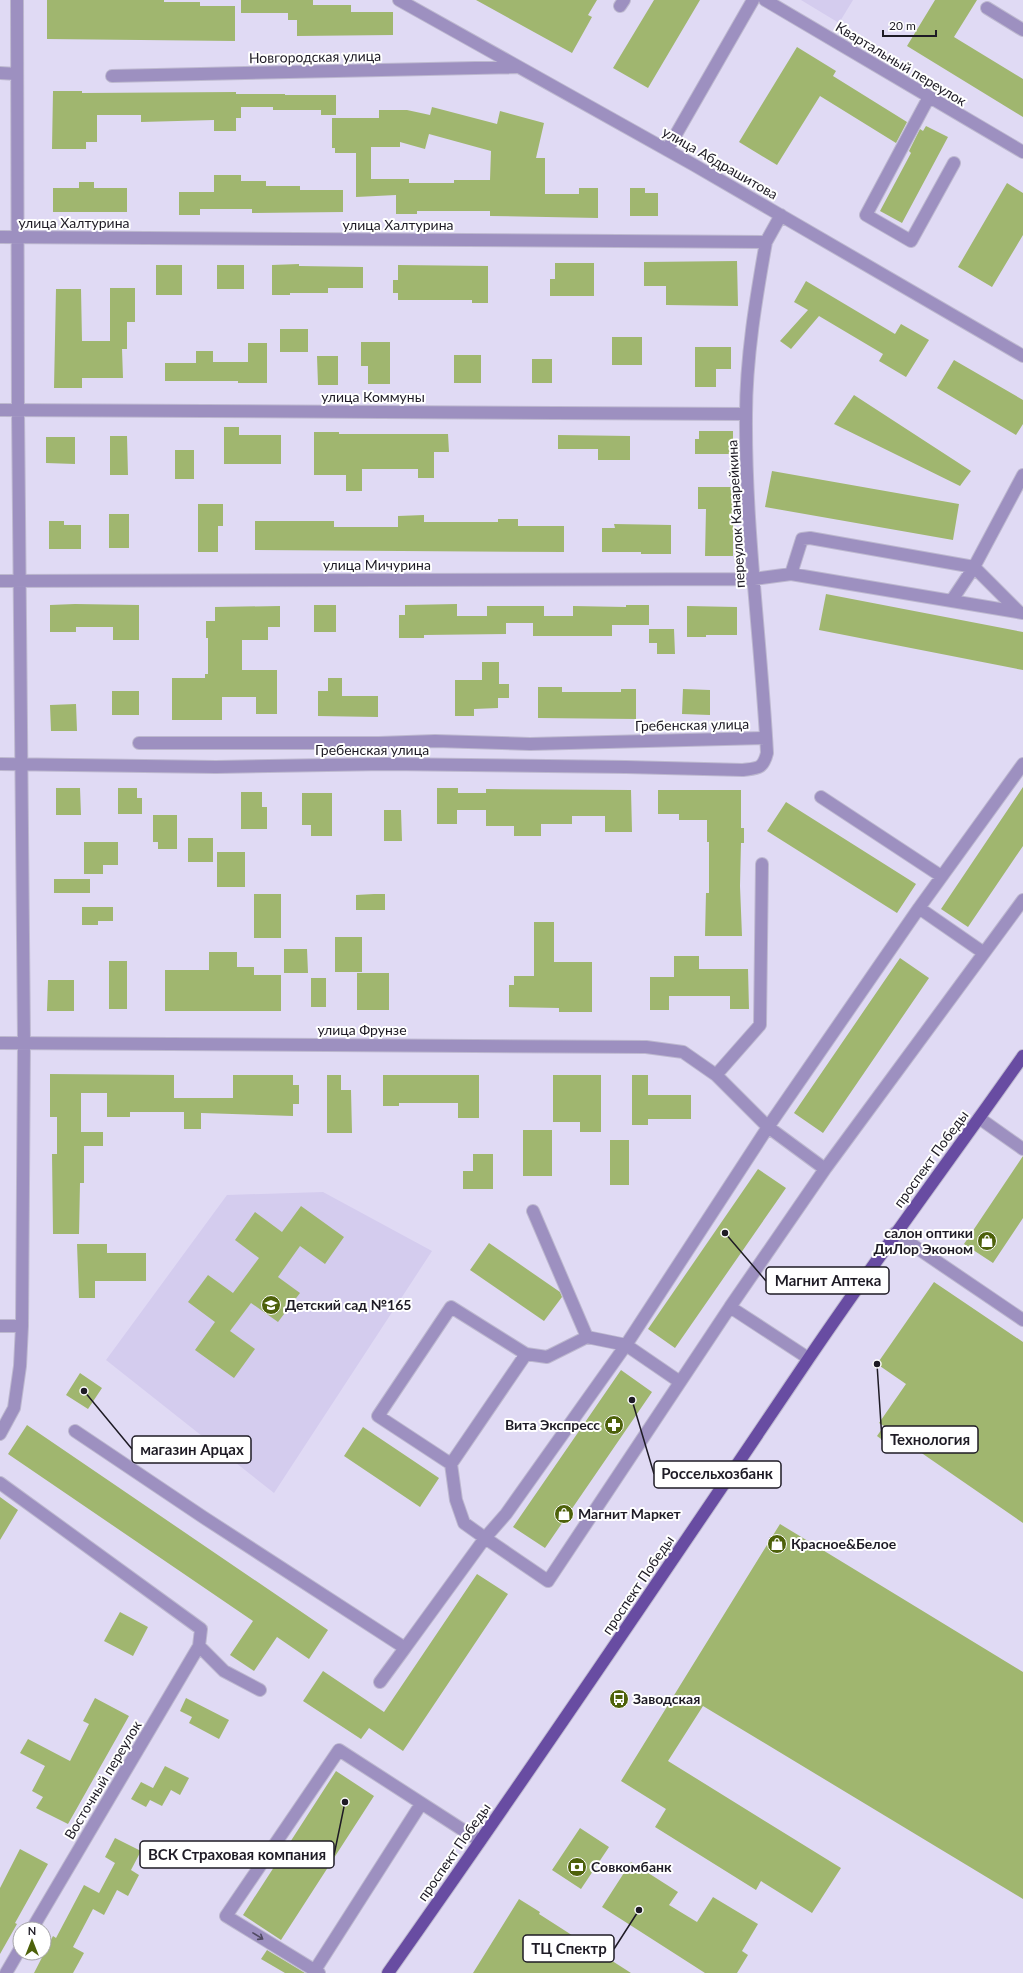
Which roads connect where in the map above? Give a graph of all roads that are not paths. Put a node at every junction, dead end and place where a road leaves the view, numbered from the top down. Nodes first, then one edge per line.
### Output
1 (17, 0) edge
2 (399, 0) edge
3 (753, 0) edge
4 (765, 0) edge
5 (987, 8) dead end
6 (1023, 30) edge
7 (518, 67) junction
8 (0, 73) edge
9 (17, 74) junction
10 (112, 76) dead end
11 (929, 97) junction
12 (667, 150) junction
13 (1023, 152) edge
14 (954, 164) dead end
15 (781, 215) junction
16 (0, 237) edge
17 (18, 238) junction
18 (766, 242) junction
19 (1023, 356) edge
20 (0, 410) edge
21 (18, 410) junction
22 (746, 414) junction
23 (1023, 475) edge
24 (974, 567) junction
25 (791, 574) junction
26 (754, 578) junction
27 (0, 581) edge
28 (19, 581) junction
29 (952, 600) junction
30 (1021, 613) edge
31 (766, 738) junction
32 (139, 743) dead end
33 (0, 764) edge
34 (22, 764) junction
35 (1023, 764) edge
36 (743, 770) joint
37 (821, 797) dead end
38 (762, 864) dead end
39 (941, 876) junction
40 (1023, 900) edge
41 (919, 908) junction
42 (984, 953) junction
43 (0, 1042) edge
44 (24, 1042) junction
45 (1023, 1056) edge
46 (716, 1075) junction
47 (979, 1118) junction
48 (768, 1127) junction
49 (1023, 1149) edge
50 (825, 1169) junction
51 (533, 1211) dead end
52 (895, 1233) junction
53 (730, 1308) junction
54 (1023, 1320) edge
55 (0, 1326) edge
56 (22, 1326) junction
57 (587, 1337) junction
58 (626, 1345) junction
59 (526, 1354) junction
60 (808, 1358) junction
61 (680, 1382) junction
62 (74, 1430) dead end
63 (0, 1434) edge
64 (451, 1464) junction
65 (0, 1483) edge
66 (485, 1538) junction
67 (199, 1646) junction
68 (405, 1648) junction
69 (380, 1682) dead end
70 (260, 1690) dead end
71 (421, 1804) junction
72 (480, 1841) junction
73 (37, 1921) edge
74 (13, 1961) edge
75 (317, 1972) edge
76 (6, 1973) edge
77 (388, 1973) edge

1 - 9 street
2 - 7 street, улица Абдрашитова
3 - 12 street
4 - 11 street, Квартальный переулок
5 - 6 street
7 - 10 street, Новгородская улица
7 - 12 street, улица Абдрашитова
8 - 9 street
9 - 17 street
11 - 13 street, Квартальный переулок
11 - 14 street
12 - 15 street, улица Абдрашитова
15 - 18 street
15 - 19 street, улица Абдрашитова
16 - 17 street, улица Халтурина
17 - 18 street, улица Халтурина
17 - 21 street
18 - 22 street, переулок Канарейкина
20 - 21 street, улица Коммуны
21 - 22 street, улица Коммуны
21 - 28 street
22 - 26 street, переулок Канарейкина
23 - 24 street
24 - 25 street
24 - 29 street
24 - 30 street
25 - 26 street, улица Мичурина
25 - 29 street, улица Мичурина
26 - 28 street, улица Мичурина
26 - 31 street, переулок Канарейкина
27 - 28 street, улица Мичурина
28 - 34 street
29 - 30 street, улица Мичурина
31 - 32 street, Гребенская улица
31 - 36 street, переулок Канарейкина
33 - 34 street, Гребенская улица
34 - 36 street, Гребенская улица
34 - 44 street
35 - 39 street
37 - 39 street
38 - 46 street
39 - 41 street
40 - 42 street
41 - 42 street
41 - 48 street
42 - 50 street
43 - 44 street, улица Фрунзе
44 - 46 street, улица Фрунзе
44 - 56 street
45 - 47 main road, проспект Победы
46 - 48 street, улица Фрунзе
47 - 49 street
47 - 52 main road, проспект Победы
48 - 50 street, улица Фрунзе
48 - 58 street
50 - 53 street
51 - 57 street
52 - 54 street
52 - 60 main road, проспект Победы
53 - 60 street
53 - 61 street
55 - 56 street
56 - 63 street
57 - 58 street
57 - 59 street
58 - 61 street
58 - 66 street
59 - 64 street
59 - 64 street
60 - 72 main road, проспект Победы
61 - 66 street
62 - 68 street
64 - 66 street
65 - 67 street
66 - 68 street
67 - 70 street
67 - 73 street, Восточный переулок
68 - 69 street
71 - 72 street
71 - 75 street
71 -> 75 street
72 - 77 main road, проспект Победы
74 - 76 street

